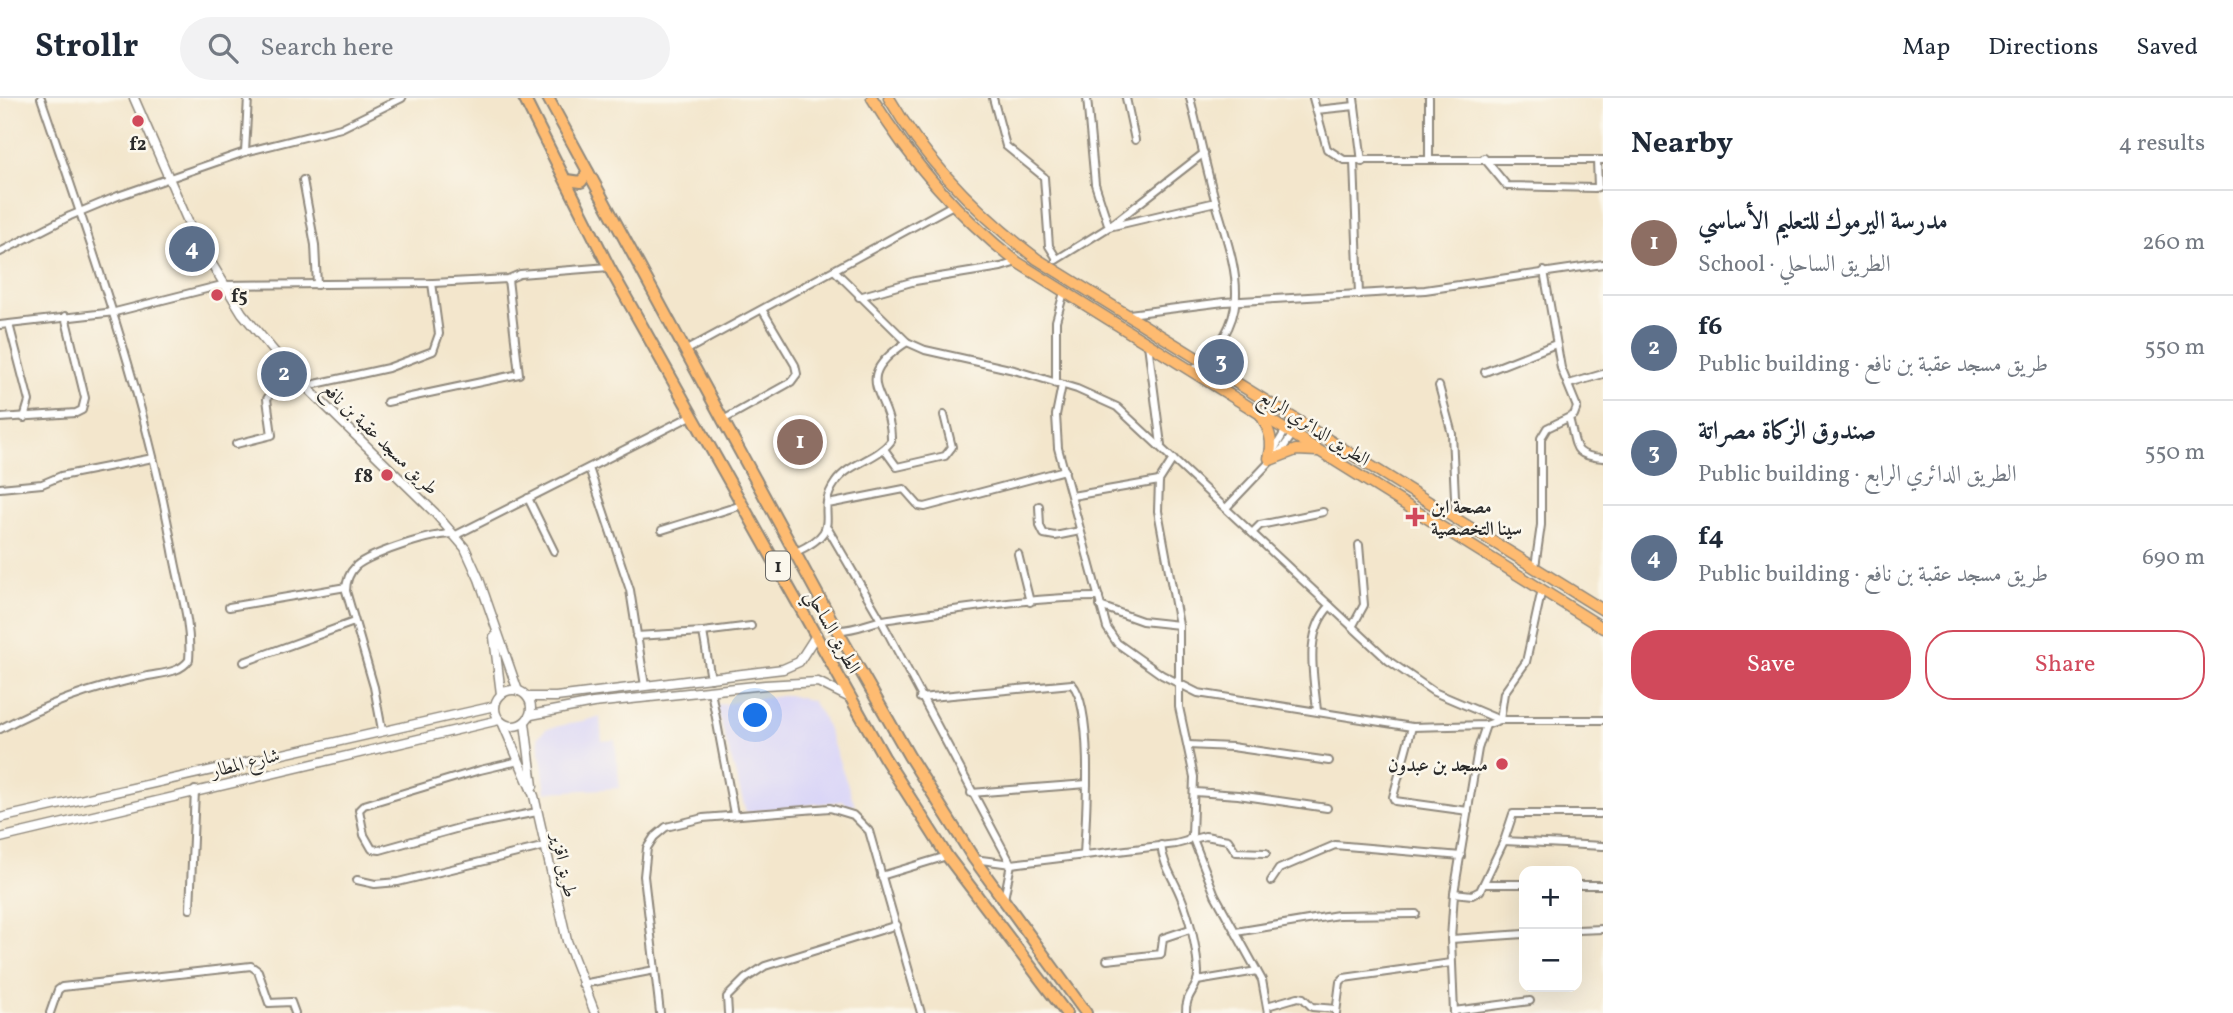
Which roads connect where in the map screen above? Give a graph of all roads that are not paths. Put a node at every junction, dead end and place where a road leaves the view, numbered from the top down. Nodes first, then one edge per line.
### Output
1 (41, 98) edge
2 (134, 98) edge
3 (248, 98) edge
4 (401, 98) edge
5 (524, 98) edge
6 (548, 98) edge
7 (889, 98) edge
8 (993, 98) edge
9 (1087, 98) edge
10 (1126, 98) edge
11 (1190, 98) edge
12 (1313, 98) edge
13 (1429, 98) edge
14 (872, 99) edge
15 (1355, 102) edge
16 (1315, 110) junction
17 (1135, 140) dead end
18 (245, 152) junction
19 (1204, 153) junction
20 (1484, 158) junction
21 (1429, 159) junction
22 (1600, 160) edge
23 (1358, 162) junction
24 (588, 172) junction
25 (169, 179) junction
26 (303, 180) dead end
27 (567, 180) junction
28 (1216, 202) junction
29 (953, 205) junction
30 (80, 212) junction
31 (608, 213) junction
32 (588, 222) junction
33 (1109, 227) junction
34 (0, 240) edge
35 (2, 251) edge
36 (1017, 262) junction
37 (1053, 263) junction
38 (1603, 264) edge
39 (609, 267) junction
40 (835, 271) junction
41 (1544, 271) junction
42 (508, 279) junction
43 (432, 283) junction
44 (222, 285) junction
45 (317, 285) junction
46 (1064, 292) junction
47 (1359, 295) junction
48 (859, 297) junction
49 (1237, 302) junction
50 (763, 311) junction
51 (115, 312) junction
52 (1124, 315) junction
53 (65, 316) junction
54 (9, 324) junction
55 (0, 325) edge
56 (907, 342) junction
57 (1148, 342) junction
58 (1556, 344) junction
59 (685, 351) junction
60 (1204, 362) junction
61 (1193, 370) junction
62 (1485, 372) dead end
63 (1603, 374) edge
64 (1059, 384) junction
65 (1569, 384) junction
66 (1439, 386) dead end
67 (306, 387) junction
68 (387, 402) dead end
69 (1261, 414) junction
70 (693, 415) junction
71 (944, 415) dead end
72 (0, 418) edge
73 (24, 418) junction
74 (1569, 418) junction
75 (723, 420) junction
76 (1297, 421) junction
77 (1290, 432) junction
78 (236, 444) dead end
79 (1161, 446) junction
80 (884, 449) junction
81 (1319, 451) junction
82 (153, 458) junction
83 (1603, 458) edge
84 (1173, 459) junction
85 (1268, 461) junction
86 (589, 468) junction
87 (1065, 470) junction
88 (1159, 481) junction
89 (0, 488) edge
90 (1072, 496) junction
91 (528, 498) junction
92 (828, 504) junction
93 (742, 505) junction
94 (1039, 506) dead end
95 (1226, 508) junction
96 (1323, 512) dead end
97 (1456, 520) junction
98 (828, 529) junction
99 (662, 530) dead end
100 (1080, 531) junction
101 (1252, 533) junction
102 (456, 535) junction
103 (1359, 545) dead end
104 (554, 551) dead end
105 (796, 552) junction
106 (1018, 554) dead end
107 (1535, 567) junction
108 (346, 587) junction
109 (1542, 589) junction
110 (1099, 597) junction
111 (1030, 602) junction
112 (1100, 606) junction
113 (1329, 606) junction
114 (229, 607) dead end
115 (1603, 610) edge
116 (881, 620) junction
117 (354, 622) junction
118 (493, 624) junction
119 (1179, 625) junction
120 (751, 626) dead end
121 (1352, 627) junction
122 (1603, 628) edge
123 (837, 630) junction
124 (703, 632) junction
125 (817, 634) junction
126 (636, 636) junction
127 (244, 662) dead end
128 (763, 671) junction
129 (710, 679) junction
130 (1178, 683) junction
131 (765, 685) junction
132 (645, 687) junction
133 (518, 691) junction
134 (711, 691) junction
135 (501, 694) junction
136 (528, 697) junction
137 (850, 698) junction
138 (920, 698) junction
139 (495, 706) junction
140 (1317, 711) junction
141 (531, 715) junction
142 (1500, 720) junction
143 (1603, 720) edge
144 (501, 722) junction
145 (525, 723) junction
146 (1486, 725) junction
147 (1412, 727) junction
148 (0, 729) edge
149 (382, 730) junction
150 (1188, 745) junction
151 (519, 761) junction
152 (1329, 761) dead end
153 (154, 782) junction
154 (1087, 784) junction
155 (195, 790) junction
156 (1195, 792) junction
157 (971, 793) junction
158 (534, 796) junction
159 (158, 799) junction
160 (1327, 808) dead end
161 (1468, 811) junction
162 (537, 812) junction
163 (734, 814) junction
164 (1600, 814) dead end
165 (0, 818) edge
166 (1192, 837) junction
167 (0, 838) edge
168 (1504, 841) junction
169 (1161, 845) junction
170 (546, 846) junction
171 (1603, 846) edge
172 (1266, 853) dead end
173 (1084, 854) junction
174 (947, 856) junction
175 (1461, 856) junction
176 (974, 859) junction
177 (1011, 864) junction
178 (881, 876) junction
179 (357, 880) dead end
180 (1271, 881) dead end
181 (1484, 884) junction
182 (1519, 884) edge
183 (1582, 885) edge
184 (1603, 885) edge
185 (1454, 893) junction
186 (1003, 901) junction
187 (190, 909) dead end
188 (1416, 914) dead end
189 (897, 925) junction
190 (1190, 929) junction
191 (1603, 929) edge
192 (1582, 930) edge
193 (1236, 932) junction
194 (1519, 934) edge
195 (1451, 939) junction
196 (1107, 960) dead end
197 (1451, 963) junction
198 (655, 970) junction
199 (1257, 971) junction
200 (1197, 981) junction
201 (582, 984) junction
202 (1530, 1001) dead end
203 (1268, 1010) edge
204 (1336, 1011) edge
205 (1454, 1012) edge
206 (50, 1013) edge
207 (295, 1013) edge
208 (595, 1013) edge
209 (660, 1013) edge
210 (728, 1013) edge
211 (920, 1013) edge
212 (1066, 1013) edge
213 (1086, 1013) edge
214 (1186, 1013) edge

1 - 30 street
2 - 25 street, طريق مسجد عقبة بن نافع
3 - 18 street
4 - 18 street
5 - 27 highway, الطريق الساحلي / 1
6 - 24 highway, الطريق الساحلي
7 - 37 main road, الطريق الدائري الرابع
8 - 37 street
9 - 33 street
10 - 17 street
11 - 19 street
12 - 16 street
13 - 21 street
14 - 29 main road, الطريق الدائري الرابع
15 - 16 street
15 - 23 street
16 - 23 street
18 - 25 street
19 - 28 street
19 - 33 street
20 - 21 street
20 - 22 street
20 - 22 street
21 - 23 street
23 - 47 street
24 - 27 highway
24 - 31 highway, الطريق الساحلي
25 - 30 street
25 - 44 street, طريق مسجد عقبة بن نافع
26 - 45 street
27 - 32 highway, الطريق الساحلي / 1
28 - 33 street
28 - 49 street
29 - 36 main road, الطريق الدائري الرابع
29 - 40 street
30 - 35 street
30 - 51 street
31 - 32 highway
31 - 59 highway, الطريق الساحلي
32 - 39 highway, الطريق الساحلي / 1
33 - 37 street
34 - 35 street
36 - 46 main road, الطريق الدائري الرابع
36 - 48 street
37 - 52 main road, الطريق الدائري الرابع
38 - 41 street
39 - 42 street
39 - 70 highway, الطريق الساحلي / 1
40 - 48 street
40 - 50 street
41 - 47 street
41 - 58 street
42 - 43 street
42 - 68 street
43 - 45 street
43 - 67 street
44 - 45 street
44 - 51 street
44 - 67 street, طريق مسجد عقبة بن نافع
46 - 57 main road, الطريق الدائري الرابع
46 - 64 street
47 - 49 street
48 - 56 street
49 - 52 street
49 - 60 street
50 - 59 street
50 - 75 street
51 - 53 street
51 - 82 street
52 - 60 main road, الطريق الدائري الرابع
53 - 54 street
53 - 73 street
54 - 55 street
54 - 73 street
56 - 64 street
56 - 80 street
57 - 61 main road, الطريق الدائري الرابع
57 - 79 street
58 - 62 street
58 - 65 street
59 - 75 highway, الطريق الساحلي
60 - 61 street
60 - 76 main road, الطريق الدائري الرابع
61 - 69 main road, الطريق الدائري الرابع
63 - 65 street
64 - 79 street
64 - 87 street
65 - 74 street
66 - 97 street
67 - 78 street
67 - 102 street, طريق مسجد عقبة بن نافع
69 - 77 main road, الطريق الدائري الرابع
69 - 85 main road
70 - 86 street
70 - 93 highway, الطريق الساحلي / 1
71 - 80 street
72 - 73 street
74 - 83 street
74 - 107 street
75 - 105 highway, الطريق الساحلي
76 - 77 street
76 - 97 main road, الطريق الدائري الرابع
77 - 81 main road, الطريق الدائري الرابع
77 - 85 street
79 - 84 street
80 - 92 street
81 - 85 main road
81 - 109 main road, الطريق الدائري الرابع
82 - 89 street
82 - 148 street
84 - 88 street
84 - 95 street
85 - 95 street
86 - 91 street
86 - 126 street
87 - 90 street
87 - 92 street
88 - 90 street
88 - 119 street
90 - 100 street
91 - 102 street
91 - 104 street
92 - 98 street
93 - 99 street
93 - 125 highway, الطريق الساحلي / 1
94 - 100 street
95 - 101 street
96 - 101 street
97 - 107 main road, الطريق الدائري الرابع
98 - 105 street
98 - 116 street
100 - 110 street
101 - 113 street
102 - 108 street
102 - 118 street, طريق مسجد عقبة بن نافع
103 - 121 street
105 - 123 highway, الطريق الساحلي
106 - 111 street
107 - 115 main road, الطريق الدائري الرابع
108 - 114 street
108 - 117 street
109 - 122 main road, الطريق الدائري الرابع
109 - 142 street
110 - 111 street
110 - 112 street
111 - 116 street
112 - 119 street
112 - 130 street
113 - 121 street
113 - 140 street
116 - 123 street
116 - 138 street
117 - 127 street
117 - 149 street
118 - 133 street, طريق مسجد عقبة بن نافع
118 - 135 street, طريق مسجد عقبة بن نافع
119 - 130 street
120 - 124 street
121 - 142 street
123 - 176 highway, الطريق الساحلي
124 - 126 street
124 - 129 street
125 - 128 street
125 - 137 highway, الطريق الساحلي / 1
126 - 132 street
128 - 129 street
128 - 131 street
129 - 132 street
130 - 140 street
130 - 150 street
131 - 134 street
131 - 137 street
132 - 136 street
133 - 135 street
133 - 136 street
134 - 141 street
134 - 163 street
135 - 139 street
136 - 141 street
137 - 174 highway, الطريق الساحلي / 1
138 - 154 street
138 - 157 street
139 - 144 street
139 - 149 street, شارع المطار
140 - 147 street
141 - 145 street
142 - 143 street
142 - 146 street
144 - 145 street
144 - 151 street, طريق اقزير
144 - 155 street, شارع المطار
145 - 158 street
146 - 147 street
146 - 161 street
147 - 161 street
149 - 153 street, شارع المطار
150 - 152 street
150 - 156 street
151 - 158 street, طريق اقزير
151 - 162 street
153 - 159 street
153 - 165 street, شارع المطار
154 - 157 street
154 - 173 street
155 - 159 street, شارع المطار
155 - 187 street
156 - 160 street
156 - 166 street
157 - 177 street
158 - 162 street, طريق اقزير
159 - 167 street, شارع المطار
161 - 175 street
162 - 170 street, طريق اقزير
163 - 178 street
163 - 198 street
164 - 168 street
166 - 169 street
166 - 172 street
166 - 193 street
168 - 171 street
168 - 181 street
169 - 173 street
169 - 190 street
170 - 179 street
170 - 201 street, طريق اقزير
173 - 177 street
174 - 178 street
174 - 212 highway, الطريق الساحلي / 1
175 - 180 street
175 - 185 street
176 - 177 street
176 - 186 highway, الطريق الساحلي
177 - 186 street
178 - 189 street
181 - 182 street
181 - 185 street
183 - 184 street
185 - 195 street
186 - 213 highway, الطريق الساحلي
188 - 193 street
189 - 210 street
189 - 211 street
190 - 196 street
190 - 200 street
191 - 192 street
193 - 199 street
194 - 195 street
195 - 197 street
197 - 204 street
197 - 205 street
198 - 201 street
198 - 209 street
199 - 200 street
199 - 203 street
200 - 214 street
201 - 208 street, طريق اقزير
202 - 205 street
203 - 204 street
206 - 207 street

